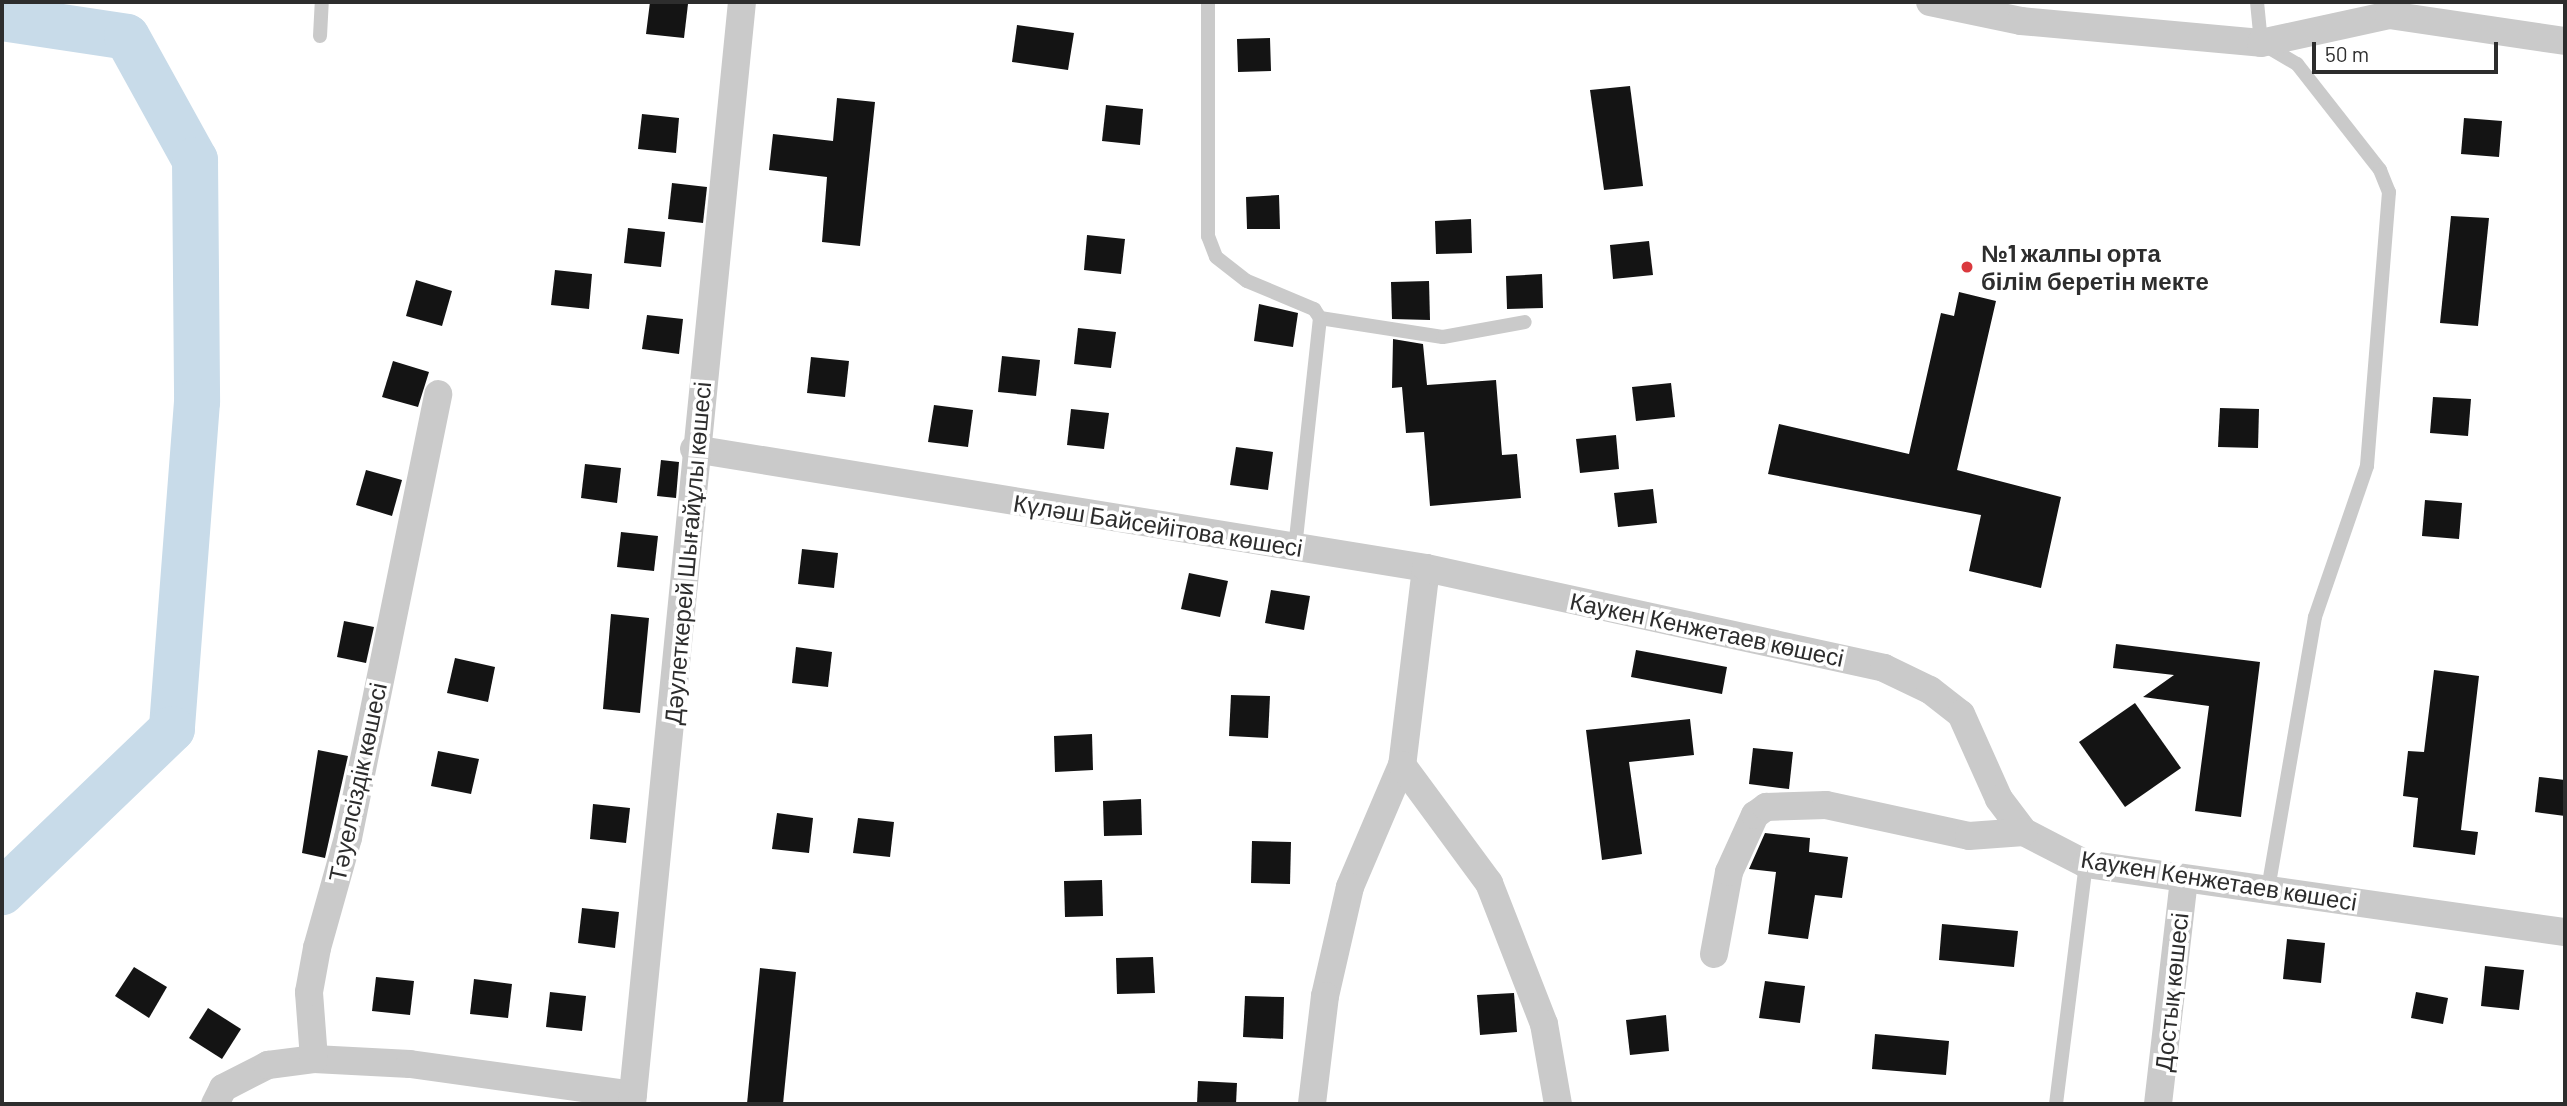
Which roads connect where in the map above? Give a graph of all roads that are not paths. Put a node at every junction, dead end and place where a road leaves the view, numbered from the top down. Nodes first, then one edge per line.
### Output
1 (322, 2) edge
2 (742, 2) edge
3 (1208, 2) edge
4 (1930, 2) edge
5 (2257, 2) edge
6 (320, 36) dead end
7 (2565, 41) edge
8 (2261, 43) junction
9 (1320, 318) junction
10 (1525, 323) dead end
11 (438, 394) dead end
12 (694, 449) junction
13 (1294, 548) junction
14 (1426, 568) junction
15 (1402, 765) junction
16 (2024, 832) junction
17 (2086, 864) junction
18 (2184, 880) junction
19 (2268, 889) junction
20 (2565, 932) edge
21 (1714, 954) dead end
22 (314, 1059) junction
23 (632, 1100) edge
24 (215, 1104) edge
25 (1312, 1104) edge
26 (1558, 1104) edge
27 (2056, 1104) edge
28 (2158, 1104) edge

1 - 6 lane
2 - 12 street, Дәулеткерей Шығайұлы көшесі
3 - 9 lane
4 - 8 street
5 - 8 lane
7 - 8 street
8 - 19 lane
9 - 10 lane
9 - 13 lane
11 - 22 street, Тәуелсіздік көшесі
12 - 13 street, Күләш Байсейітова көшесі
12 - 23 street, Дәулеткерей Шығайұлы көшесі
13 - 14 street, Күләш Байсейітова көшесі
14 - 15 street
14 - 16 street, Каукен Кенжетаев көшесі
15 - 25 street
15 - 26 street
16 - 17 street, Каукен Кенжетаев көшесі
16 - 21 street
17 - 18 street, Каукен Кенжетаев көшесі
17 - 27 lane
18 - 19 street, Каукен Кенжетаев көшесі
18 - 28 street, Достық көшесі
19 - 20 street, Каукен Кенжетаев көшесі
22 - 23 street
22 - 24 street

